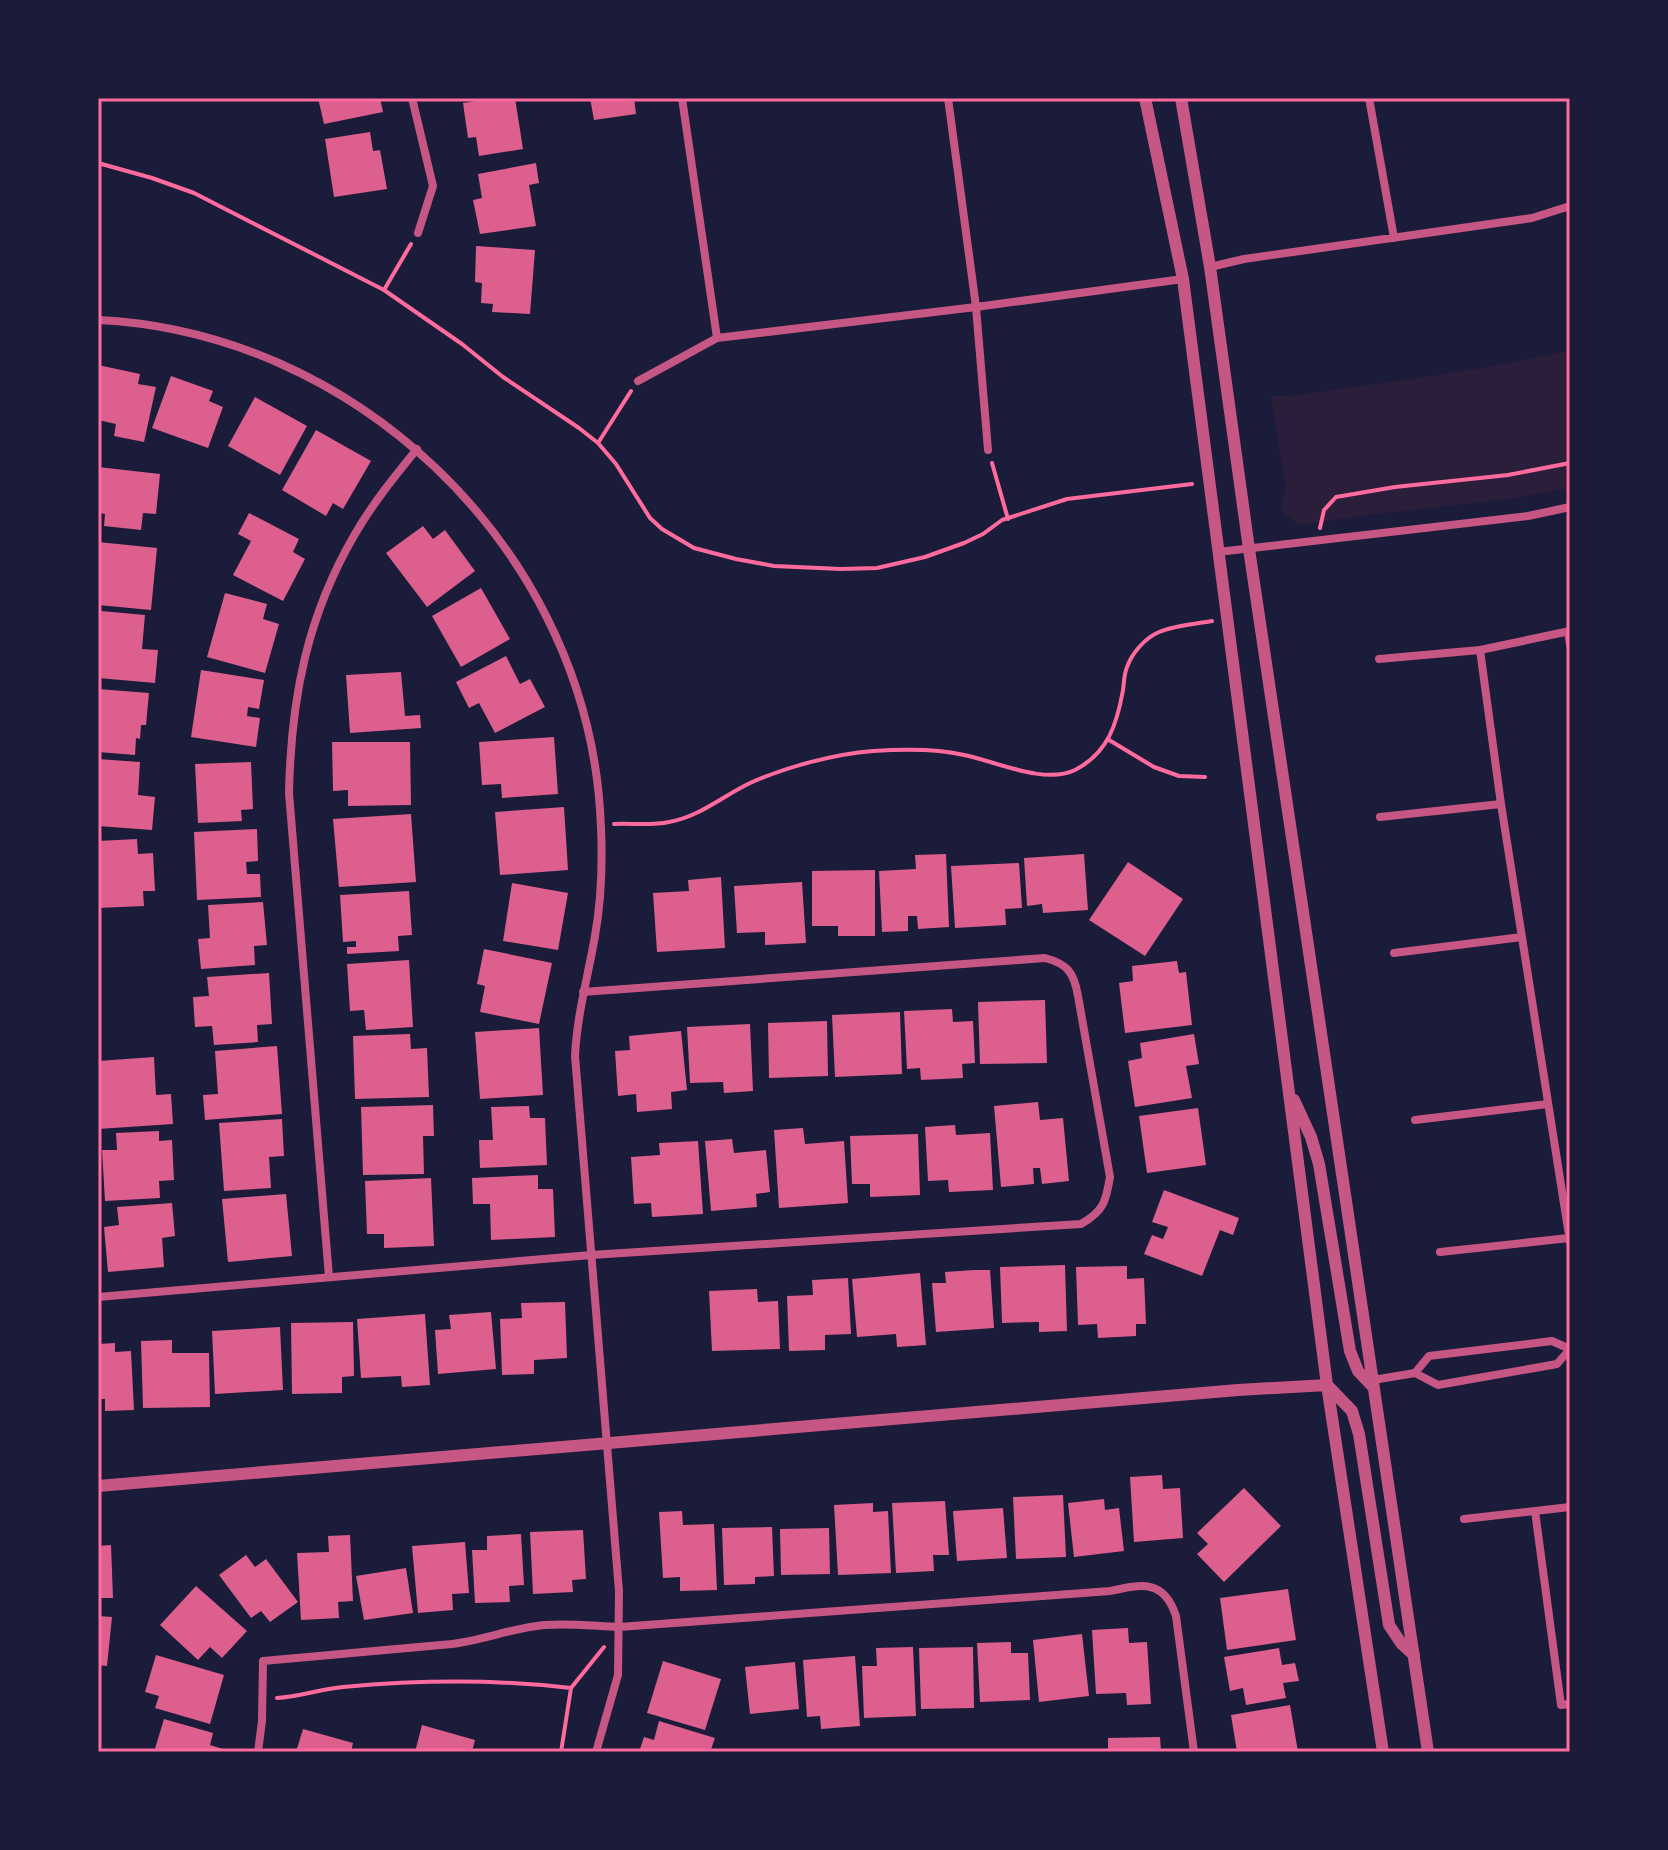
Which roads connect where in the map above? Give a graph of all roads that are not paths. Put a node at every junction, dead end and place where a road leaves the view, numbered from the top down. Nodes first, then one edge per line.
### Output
1 (412, 98) edge
2 (682, 98) edge
3 (948, 98) edge
4 (1145, 98) edge
5 (1181, 98) edge
6 (1369, 98) edge
7 (1570, 206) edge
8 (418, 233) road end
9 (1394, 238) junction
10 (1210, 267) junction
11 (1183, 279) junction
12 (976, 307) junction
13 (98, 320) edge
14 (717, 338) junction
15 (638, 381) road end
16 (417, 449) junction
17 (988, 450) road end
18 (1570, 507) edge
19 (1249, 549) junction
20 (1218, 552) junction
21 (1569, 631) edge
22 (1570, 645) edge
23 (1480, 650) junction
24 (1379, 659) dead end
25 (1501, 804) junction
26 (1380, 817) dead end
27 (1522, 937) junction
28 (1394, 953) dead end
29 (583, 992) junction
30 (1288, 1086) junction
31 (1548, 1104) junction
32 (1415, 1120) dead end
33 (1570, 1240) edge
34 (1440, 1252) dead end
35 (591, 1255) junction
36 (329, 1277) junction
37 (98, 1297) edge
38 (1570, 1349) edge
39 (1415, 1373) junction
40 (1373, 1384) junction
41 (1327, 1385) junction
42 (607, 1443) junction
43 (98, 1486) edge
44 (1570, 1507) edge
45 (1535, 1511) junction
46 (1464, 1519) dead end
47 (619, 1627) junction
48 (1414, 1655) junction
49 (1570, 1704) edge
50 (258, 1752) edge
51 (596, 1752) edge
52 (1194, 1752) edge
53 (1383, 1752) edge
54 (1428, 1752) edge

1 - 8 street
2 - 14 street
3 - 12 street
4 - 11 street
5 - 10 street
6 - 9 street
7 - 9 street
9 - 10 street
10 - 19 street
11 - 12 street
11 - 20 street
12 - 14 street
12 - 17 street
13 - 16 street
14 - 15 street
16 - 29 street
16 - 36 street
18 - 19 street
19 - 20 street
19 - 40 street
20 - 30 street
21 - 22 street
21 - 23 street
23 - 24 street
23 - 25 street
25 - 26 street
25 - 27 street
27 - 28 street
27 - 31 street
29 - 35 street
29 - 35 street
30 - 40 street
30 - 41 street
31 - 32 street
31 - 33 street
33 - 34 street
35 - 36 street
35 - 42 street
36 - 37 street
38 - 39 street
38 - 39 street
39 - 40 street
40 - 48 street
41 - 42 street
41 - 48 street
41 - 53 street
42 - 43 street
42 - 47 street
44 - 45 street
45 - 46 street
45 - 49 street
47 - 50 street
47 - 51 street
47 - 52 street
48 - 54 street

